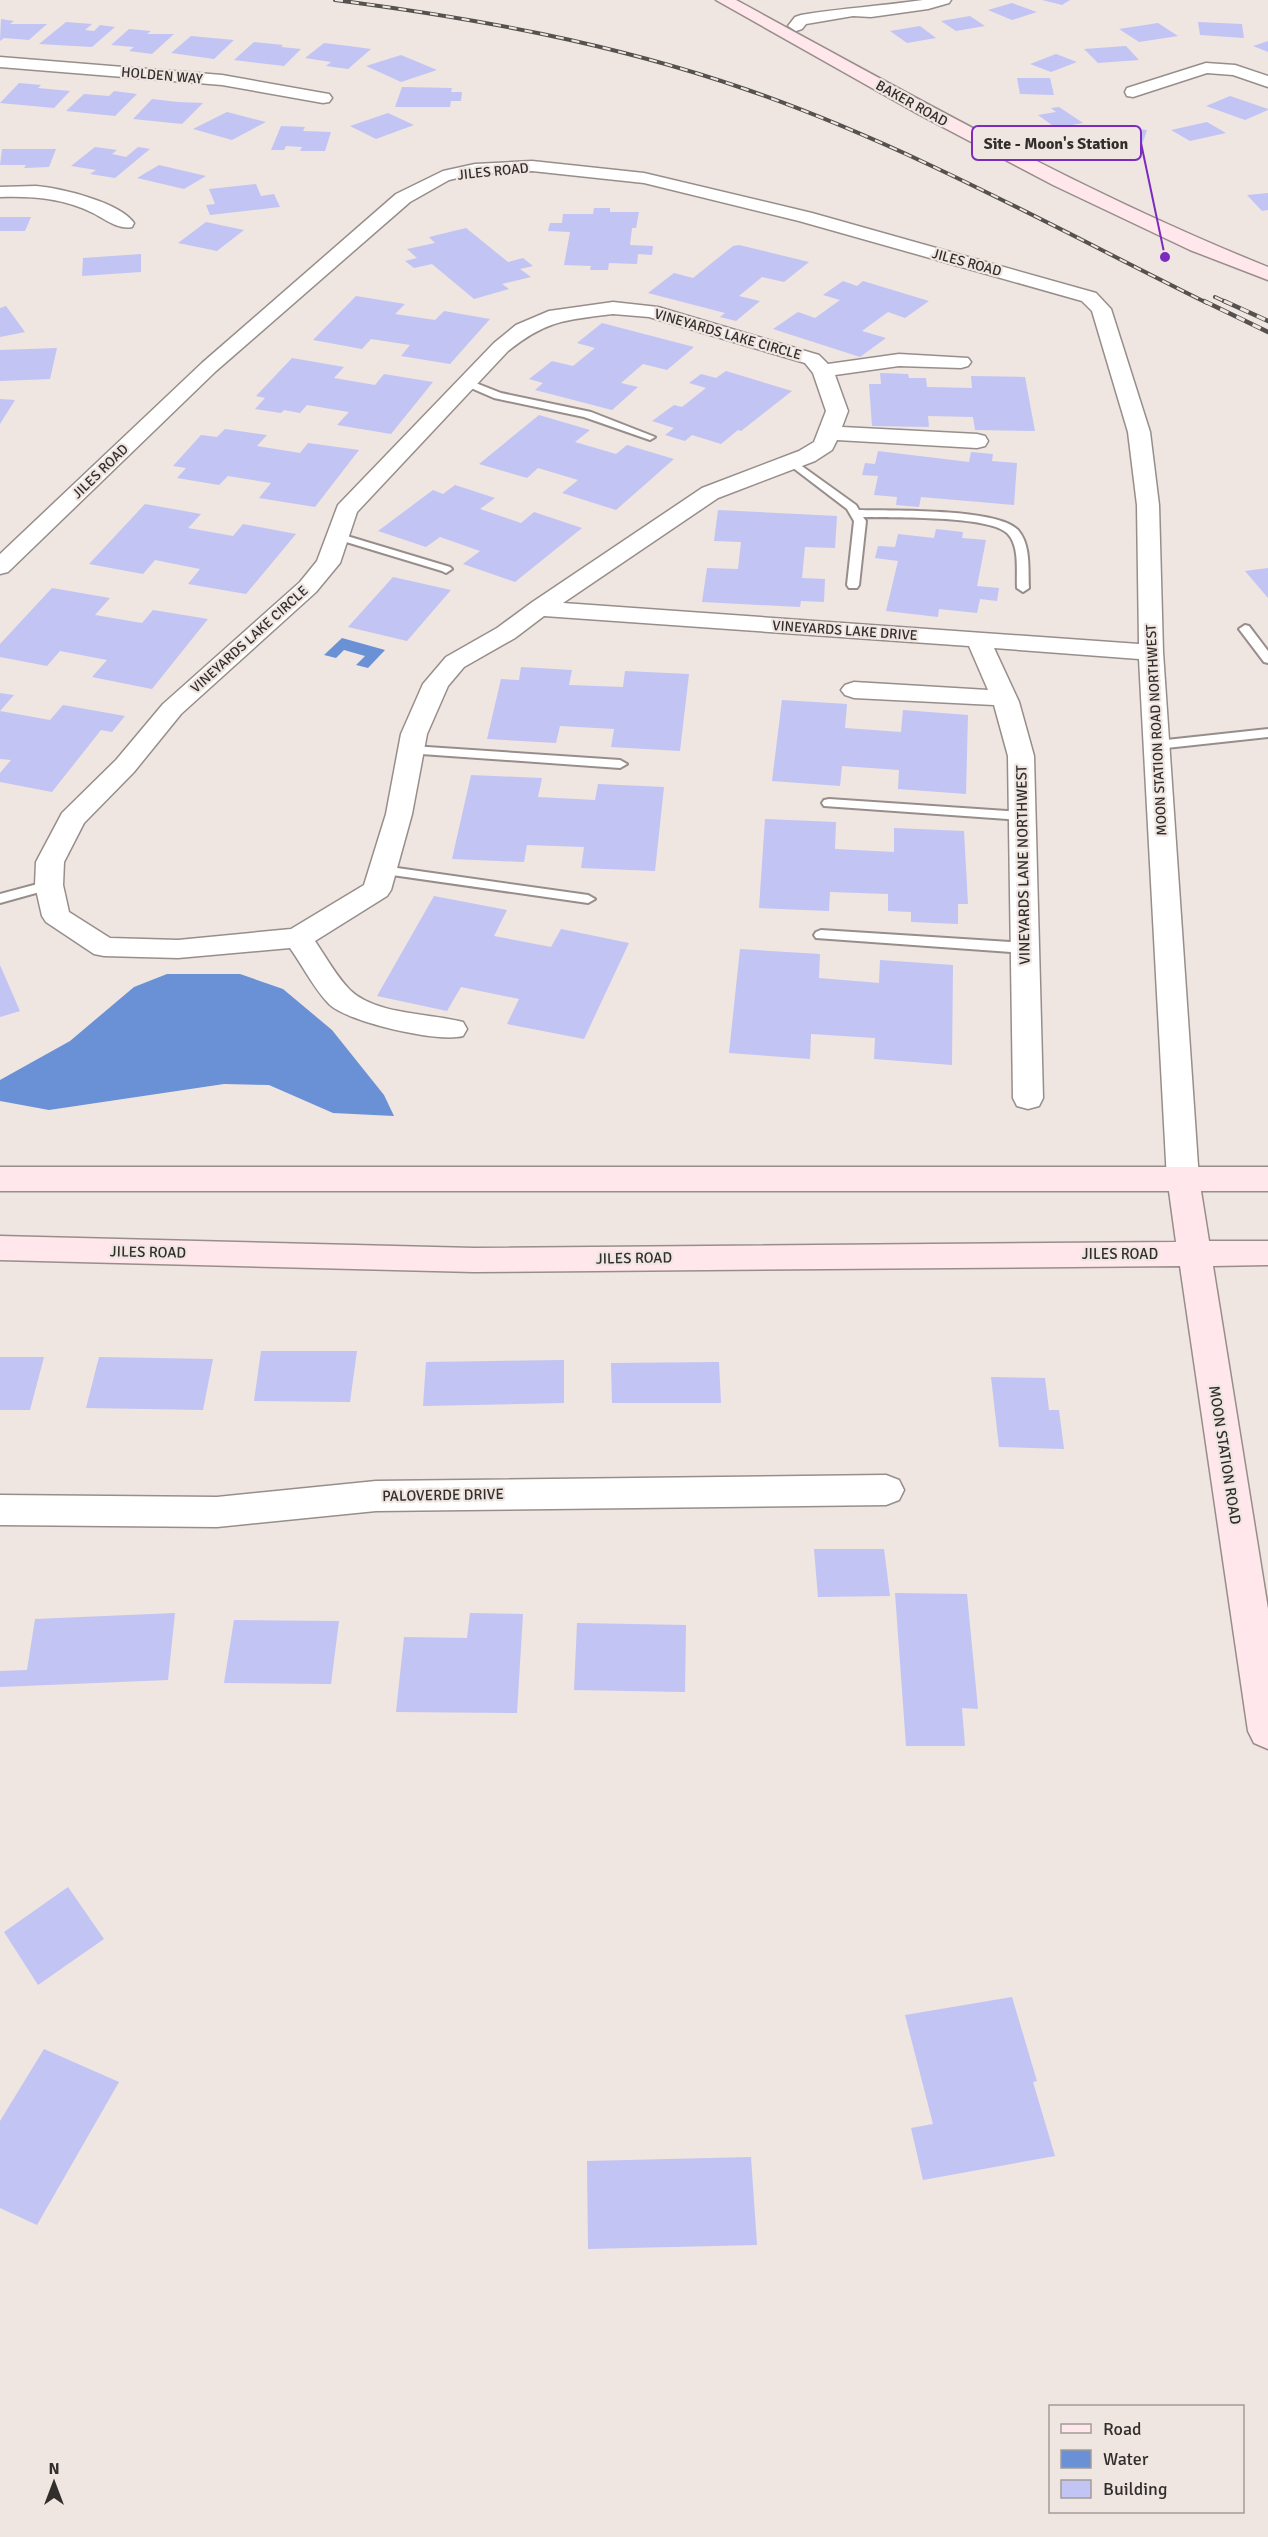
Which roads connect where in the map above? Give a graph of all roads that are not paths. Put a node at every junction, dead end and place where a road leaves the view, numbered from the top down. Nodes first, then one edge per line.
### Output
1 (724, 0) edge
2 (943, 0) edge
3 (788, 28) junction
4 (0, 62) edge
5 (1268, 82) edge
6 (1133, 92) dead end
7 (323, 98) dead end
8 (0, 192) edge
9 (125, 223) dead end
10 (1268, 274) edge
11 (1083, 294) joint
12 (961, 362) dead end
13 (823, 371) junction
14 (468, 383) junction
15 (828, 433) junction
16 (650, 437) dead end
17 (977, 441) dead end
18 (792, 462) junction
19 (856, 513) junction
20 (337, 537) junction
21 (0, 567) edge
22 (446, 569) dead end
23 (853, 585) dead end
24 (1023, 588) dead end
25 (539, 608) junction
26 (1245, 629) dead end
27 (978, 640) junction
28 (1151, 652) junction
29 (1268, 659) edge
30 (854, 690) dead end
31 (1004, 698) junction
32 (1268, 733) edge
33 (1157, 745) junction
34 (411, 750) junction
35 (620, 764) dead end
36 (829, 803) dead end
37 (1022, 816) junction
38 (383, 870) junction
39 (49, 885) junction
40 (0, 899) edge
41 (588, 899) dead end
42 (821, 935) dead end
43 (298, 938) junction
44 (1025, 948) junction
45 (452, 1029) dead end
46 (1028, 1098) dead end
47 (0, 1179) edge
48 (1268, 1179) edge
49 (1183, 1180) junction
50 (0, 1248) edge
51 (1268, 1252) edge
52 (1194, 1253) junction
53 (886, 1490) dead end
54 (0, 1510) edge
55 (1268, 1731) edge

1 - 3 street, BAKER ROAD
2 - 3 street
3 - 10 street, BAKER ROAD
4 - 7 street, HOLDEN WAY
5 - 6 street
8 - 9 street
11 - 21 street, JILES ROAD
11 - 28 street, MOON STATION ROAD NORTHWEST
12 - 13 street
13 - 14 street, VINEYARDS LAKE CIRCLE
13 - 15 street, VINEYARDS LAKE CIRCLE
14 - 16 lane
14 - 20 street, VINEYARDS LAKE CIRCLE
15 - 17 street
15 - 18 street, VINEYARDS LAKE CIRCLE
18 - 19 lane
18 - 25 street, VINEYARDS LAKE CIRCLE
19 - 23 lane
19 - 24 lane
20 - 22 lane
20 - 39 street, VINEYARDS LAKE CIRCLE
25 - 27 street, VINEYARDS LAKE DRIVE
25 - 34 street, VINEYARDS LAKE CIRCLE
26 - 29 lane
27 - 28 street, VINEYARDS LAKE DRIVE
27 - 31 street, VINEYARDS LANE NORTHWEST
28 - 33 street, MOON STATION ROAD NORTHWEST
30 - 31 street
31 - 37 street, VINEYARDS LANE NORTHWEST
32 - 33 lane
33 - 49 street, MOON STATION ROAD NORTHWEST
34 - 35 lane
34 - 38 street, VINEYARDS LAKE CIRCLE
36 - 37 lane
37 - 44 street, VINEYARDS LANE NORTHWEST
38 - 41 lane
38 - 43 street, VINEYARDS LAKE CIRCLE
39 - 40 lane
39 - 43 street, VINEYARDS LAKE CIRCLE
42 - 44 lane
43 - 45 street
44 - 46 street, VINEYARDS LANE NORTHWEST
47 - 49 street
48 - 49 street
49 - 52 street, MOON STATION ROAD
50 - 52 street, JILES ROAD
51 - 52 street, JILES ROAD
52 - 55 street, MOON STATION ROAD
53 - 54 street, PALOVERDE DRIVE

